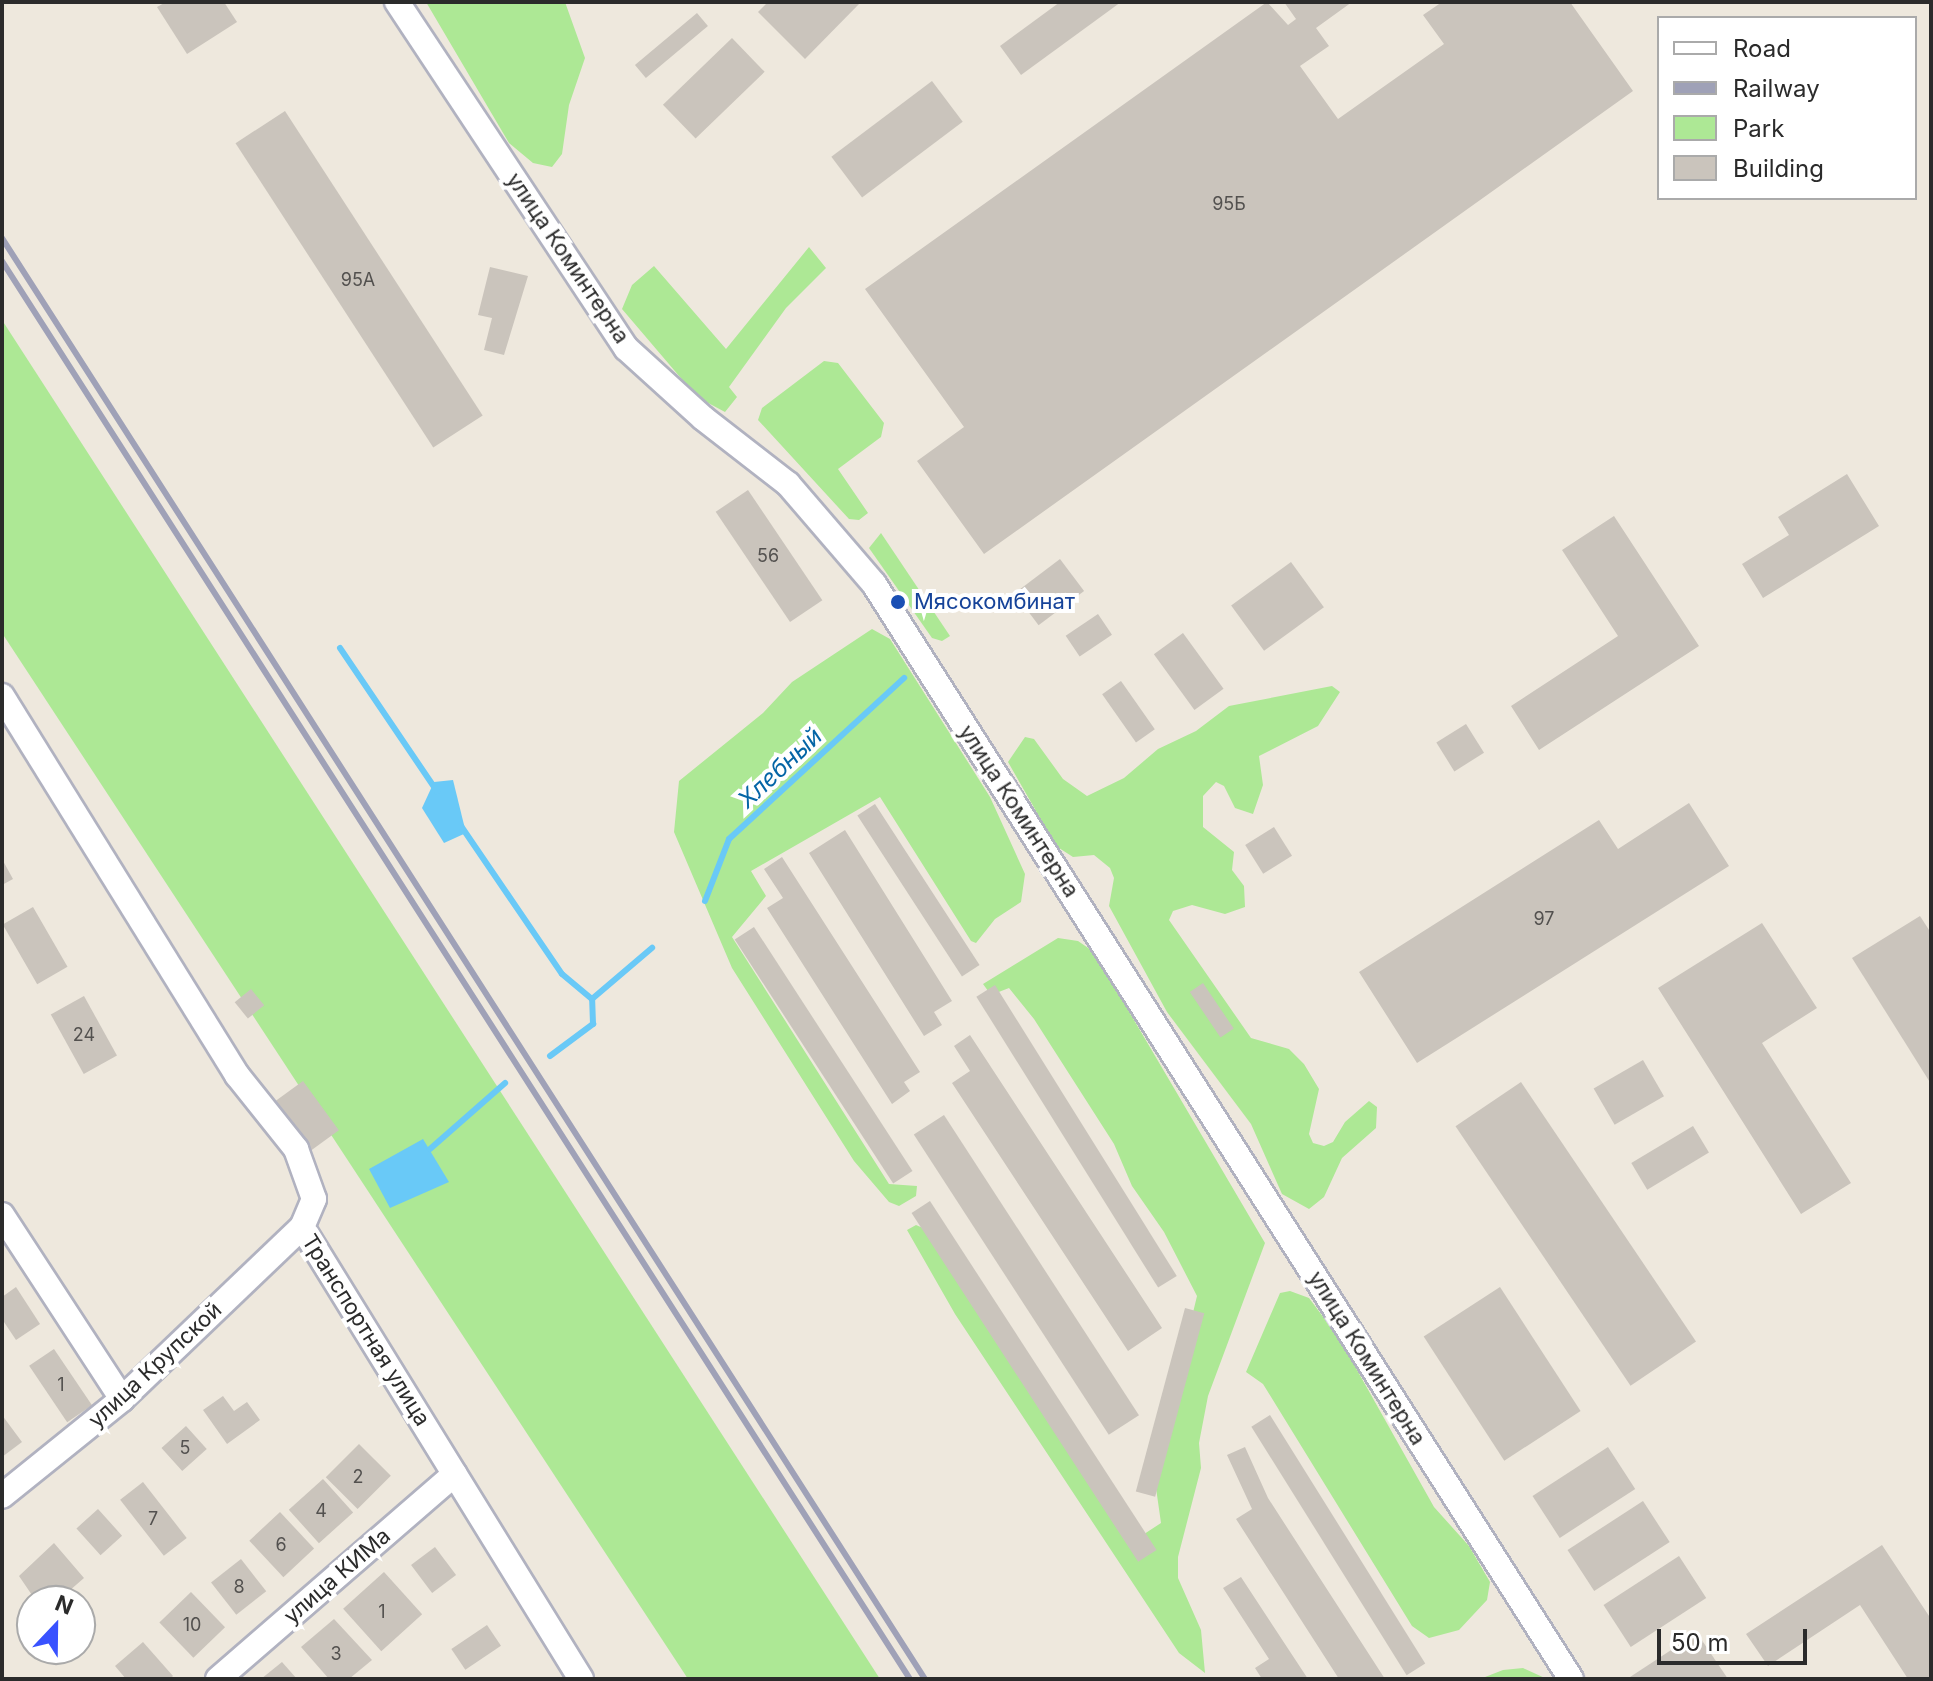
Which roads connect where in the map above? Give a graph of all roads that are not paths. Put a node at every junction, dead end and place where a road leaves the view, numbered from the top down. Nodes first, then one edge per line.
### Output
1 (397, 2) edge
2 (2, 696) edge
3 (2, 1215) edge
4 (302, 1227) junction
5 (122, 1399) junction
6 (455, 1474) junction
7 (2, 1496) edge
8 (218, 1679) edge
9 (581, 1679) edge
10 (1571, 1679) edge

1 - 10 street, улица Коминтерна
2 - 4 street, Транспортная улица
3 - 5 street
4 - 5 street, улица Крупской
4 - 6 street, Транспортная улица
5 - 7 street, улица Крупской
6 - 8 street, улица КИМа
6 - 9 street, Транспортная улица

